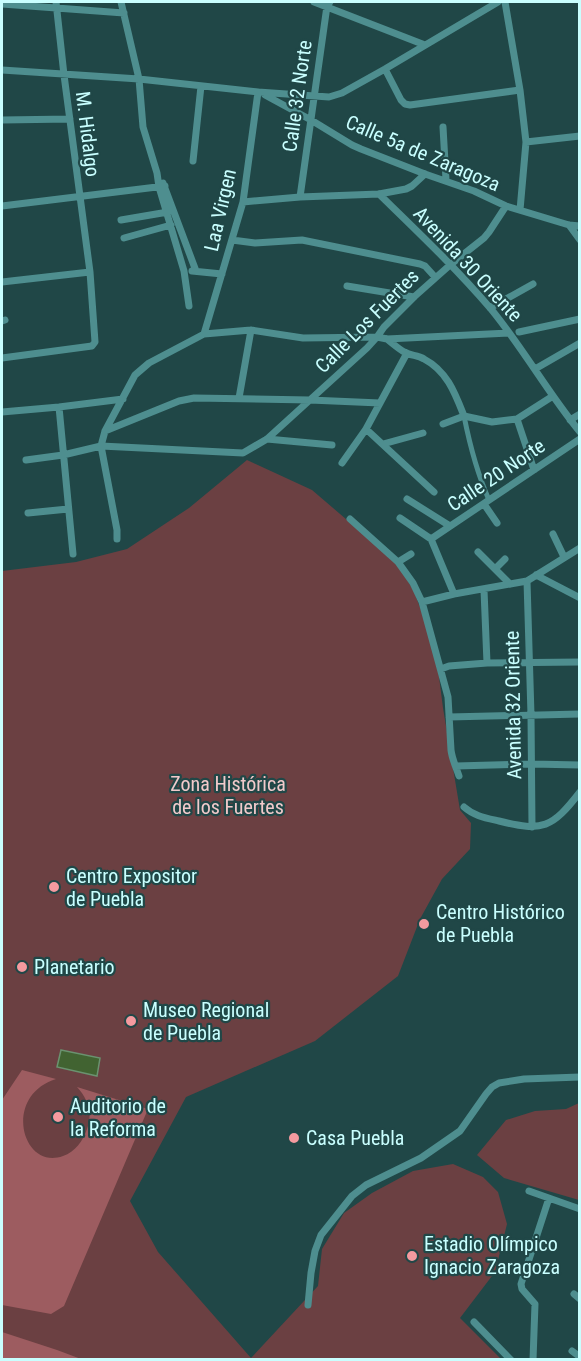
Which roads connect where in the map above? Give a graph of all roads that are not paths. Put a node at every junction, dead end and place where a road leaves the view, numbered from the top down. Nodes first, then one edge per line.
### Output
1 (121, 2) edge
2 (314, 2) edge
3 (498, 2) edge
4 (505, 2) edge
5 (2, 3) edge
6 (56, 4) edge
7 (328, 4) edge
8 (124, 13) junction
9 (425, 45) junction
10 (385, 69) junction
11 (2, 70) edge
12 (64, 75) junction
13 (139, 79) junction
14 (201, 86) junction
15 (520, 90) junction
16 (259, 92) junction
17 (315, 97) junction
18 (70, 119) junction
19 (2, 120) edge
20 (311, 120) junction
21 (443, 127) dead end
22 (579, 136) edge
23 (526, 142) junction
24 (193, 161) dead end
25 (425, 174) junction
26 (446, 180) junction
27 (162, 186) junction
28 (379, 194) junction
29 (80, 197) junction
30 (300, 197) junction
31 (243, 202) junction
32 (2, 206) edge
33 (506, 206) junction
34 (520, 210) junction
35 (168, 212) junction
36 (121, 220) dead end
37 (171, 225) junction
38 (569, 225) junction
39 (579, 225) edge
40 (124, 238) dead end
41 (184, 238) junction
42 (176, 240) junction
43 (232, 240) junction
44 (579, 240) edge
45 (450, 265) junction
46 (184, 271) junction
47 (196, 271) junction
48 (90, 272) junction
49 (222, 274) junction
50 (435, 277) junction
51 (2, 282) edge
52 (533, 284) dead end
53 (347, 286) dead end
54 (414, 297) junction
55 (189, 306) dead end
56 (490, 308) junction
57 (579, 319) edge
58 (252, 330) junction
59 (519, 332) dead end
60 (204, 333) junction
61 (509, 333) junction
62 (377, 337) junction
63 (387, 339) junction
64 (579, 343) edge
65 (407, 353) junction
66 (2, 358) edge
67 (535, 369) junction
68 (553, 396) junction
69 (239, 398) junction
70 (123, 399) junction
71 (310, 400) junction
72 (380, 403) junction
73 (59, 407) junction
74 (2, 412) edge
75 (579, 414) edge
76 (464, 416) junction
77 (517, 419) junction
78 (570, 420) junction
79 (442, 424) dead end
80 (366, 429) junction
81 (105, 431) junction
82 (579, 432) edge
83 (423, 433) dead end
84 (267, 439) junction
85 (579, 439) edge
86 (383, 444) junction
87 (333, 445) dead end
88 (101, 446) junction
89 (63, 455) junction
90 (26, 460) dead end
91 (342, 463) dead end
92 (534, 470) junction
93 (435, 492) dead end
94 (406, 499) dead end
95 (487, 502) junction
96 (68, 509) junction
97 (28, 513) dead end
98 (400, 518) dead end
99 (350, 519) dead end
100 (497, 523) dead end
101 (450, 526) junction
102 (553, 534) dead end
103 (117, 539) dead end
104 (431, 539) junction
105 (579, 548) edge
106 (478, 552) dead end
107 (73, 554) dead end
108 (411, 554) dead end
109 (564, 557) junction
110 (505, 559) dead end
111 (398, 562) junction
112 (495, 569) junction
113 (536, 575) junction
114 (526, 581) junction
115 (510, 584) junction
116 (484, 590) junction
117 (454, 594) junction
118 (579, 598) edge
119 (422, 602) junction
120 (579, 662) edge
121 (487, 663) junction
122 (530, 663) junction
123 (441, 669) junction
124 (579, 714) edge
125 (531, 715) junction
126 (449, 717) junction
127 (532, 764) junction
128 (579, 765) edge
129 (456, 766) junction
130 (459, 776) dead end
131 (579, 792) edge
132 (464, 807) dead end
133 (532, 827) junction
134 (579, 1077) edge
135 (529, 1191) dead end
136 (549, 1198) junction
137 (579, 1209) edge
138 (308, 1305) dead end
139 (474, 1322) dead end
140 (572, 1351) dead end
141 (579, 1358) edge
142 (511, 1359) edge
143 (532, 1359) edge

1 - 8 street
2 - 7 street
3 - 9 street
4 - 15 street
5 - 6 street
6 - 8 street
6 - 12 street, M. Hidalgo
7 - 9 street
7 - 17 street, Calle 32 Norte
8 - 13 street
9 - 10 street
10 - 15 street
10 - 17 street
11 - 12 street, Calle 5a de Zaragoza
12 - 13 street, Calle 5a de Zaragoza
12 - 18 street, M. Hidalgo
13 - 14 street, Calle 5a de Zaragoza
13 - 27 street
14 - 16 street, Calle 5a de Zaragoza
14 - 24 street
15 - 23 street
16 - 17 street
16 - 20 street, Calle 5a de Zaragoza
16 - 31 street, Laa Virgen
17 - 20 street, Calle 32 Norte
18 - 19 street
18 - 29 street, M. Hidalgo
20 - 25 street, Calle 5a de Zaragoza
20 - 30 street, Calle 32 Norte
21 - 26 street
22 - 23 street
23 - 34 street
25 - 26 street, Calle 5a de Zaragoza
25 - 28 street
26 - 33 street, Calle 5a de Zaragoza
27 - 29 street
27 - 35 street
27 - 41 street
28 - 30 street
28 - 45 street, Avenida 30 Oriente
29 - 32 street
29 - 48 street, M. Hidalgo
30 - 31 street
31 - 43 street, Laa Virgen
33 - 34 street, Calle 5a de Zaragoza
33 - 45 street, Calle Los Fuertes
34 - 38 street, Calle 5a de Zaragoza
35 - 36 street
35 - 37 street
37 - 40 street
37 - 42 street
38 - 39 street, Calle 5a de Zaragoza
38 - 44 street
41 - 42 street
41 - 47 street
42 - 46 street
43 - 49 street, Laa Virgen
43 - 50 street
45 - 50 street, Calle Los Fuertes
45 - 56 street, Avenida 30 Oriente
46 - 47 street
46 - 55 street
47 - 49 street
48 - 51 street
48 - 66 street, M. Hidalgo
49 - 60 street, Laa Virgen
50 - 54 street, Calle Los Fuertes
52 - 56 street
53 - 54 street
54 - 62 street, Calle Los Fuertes
56 - 61 street, Avenida 30 Oriente
57 - 59 street
58 - 60 street
58 - 62 street
58 - 69 street
60 - 70 street
61 - 63 street
61 - 67 street, Avenida 30 Oriente
62 - 63 street
62 - 71 street, Calle Los Fuertes
63 - 65 street
64 - 67 street
65 - 72 street
65 - 76 street
67 - 68 street, Avenida 30 Oriente
68 - 77 street
68 - 78 street, Avenida 30 Oriente
69 - 71 street
69 - 81 street
70 - 73 street
70 - 81 street
71 - 72 street
71 - 84 street, Calle Los Fuertes
72 - 80 street
73 - 74 street
73 - 89 street
75 - 78 street
76 - 77 street
76 - 79 street
76 - 95 street
77 - 92 street
78 - 82 street, Avenida 30 Oriente
80 - 86 street
80 - 91 street
81 - 88 street
83 - 86 street
84 - 87 street
84 - 88 street, Calle Los Fuertes
85 - 92 street, Calle 20 Norte
86 - 93 street
88 - 89 street
88 - 103 street
89 - 90 street
89 - 96 street
92 - 95 street, Calle 20 Norte
94 - 101 street
95 - 100 street
95 - 101 street, Calle 20 Norte
96 - 97 street
96 - 107 street
98 - 104 street
99 - 111 street
101 - 104 street, Calle 20 Norte
102 - 109 street
104 - 117 street
105 - 109 street
106 - 112 street
108 - 111 street
109 - 113 street
110 - 112 street
111 - 119 street
112 - 115 street
113 - 114 street
113 - 118 street
114 - 115 street
114 - 122 street, Avenida 32 Oriente
115 - 116 street
116 - 117 street
116 - 121 street
117 - 119 street
119 - 123 street
120 - 122 street
121 - 122 street
121 - 123 street
122 - 125 street, Avenida 32 Oriente
123 - 126 street
124 - 125 street
125 - 126 street
125 - 127 street, Avenida 32 Oriente
126 - 129 street
127 - 128 street
127 - 129 street
127 - 133 street, Avenida 32 Oriente
129 - 130 street
131 - 133 street
132 - 133 street
134 - 138 street
135 - 136 street
136 - 137 street
136 - 143 street
139 - 142 street
140 - 141 street

